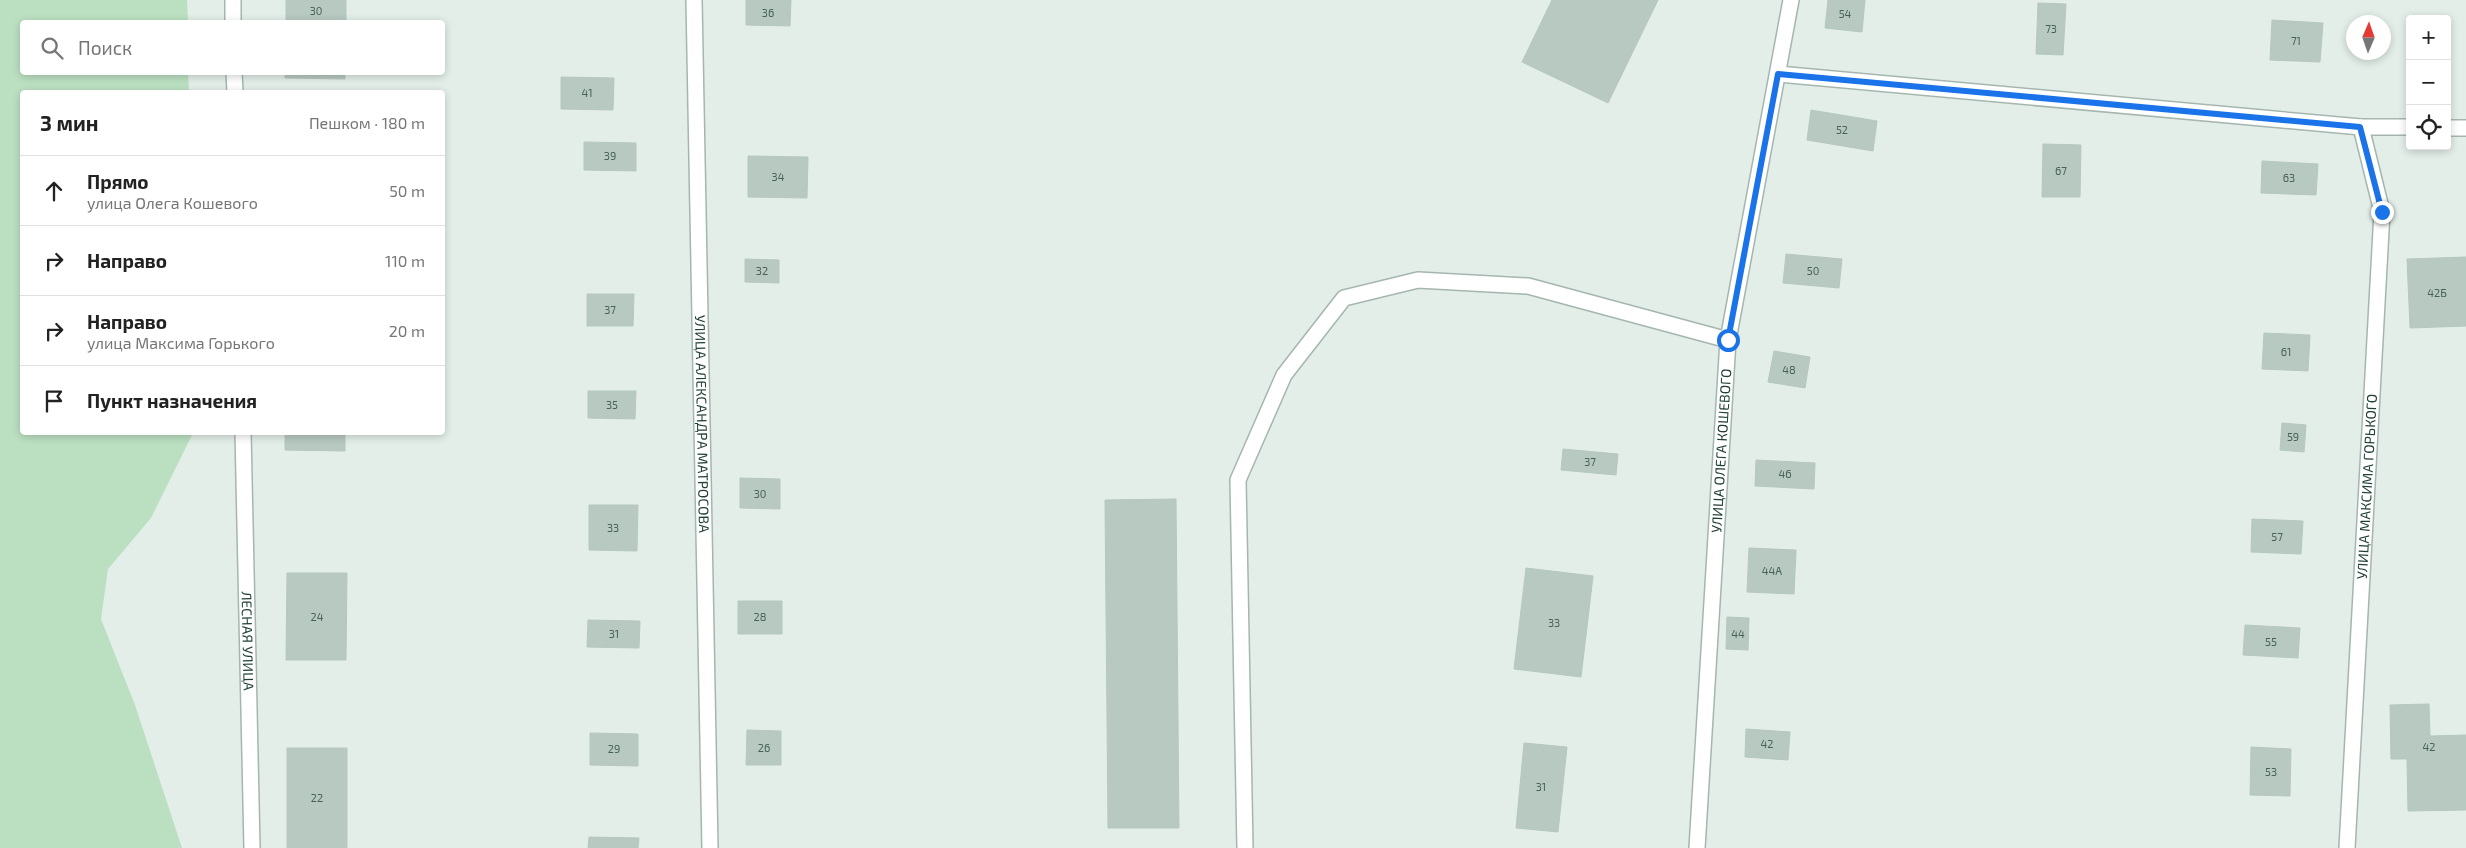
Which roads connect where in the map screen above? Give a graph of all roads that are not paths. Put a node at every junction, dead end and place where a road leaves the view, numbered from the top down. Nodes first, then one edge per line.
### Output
1 (233, 0) edge
2 (694, 0) edge
3 (1791, 0) edge
4 (233, 20) edge
5 (1778, 74) junction
6 (234, 75) edge
7 (235, 90) edge
8 (2360, 127) junction
9 (2406, 127) edge
10 (2451, 128) edge
11 (2466, 128) edge
12 (1728, 340) junction
13 (243, 435) edge
14 (252, 848) edge
15 (710, 848) edge
16 (1245, 848) edge
17 (1697, 848) edge
18 (2347, 848) edge

1 - 4 street
2 - 15 street, УЛИЦА АЛЕКСАНДРА МАТРОСОВА
3 - 5 street, УЛИЦА ОЛЕГА КОШЕВОГО
5 - 8 street
5 - 12 street, УЛИЦА ОЛЕГА КОШЕВОГО
6 - 7 street
8 - 9 street
8 - 18 street, УЛИЦА МАКСИМА ГОРЬКОГО
10 - 11 street
12 - 16 street
12 - 17 street, УЛИЦА ОЛЕГА КОШЕВОГО
13 - 14 street, ЛЕСНАЯ УЛИЦА

